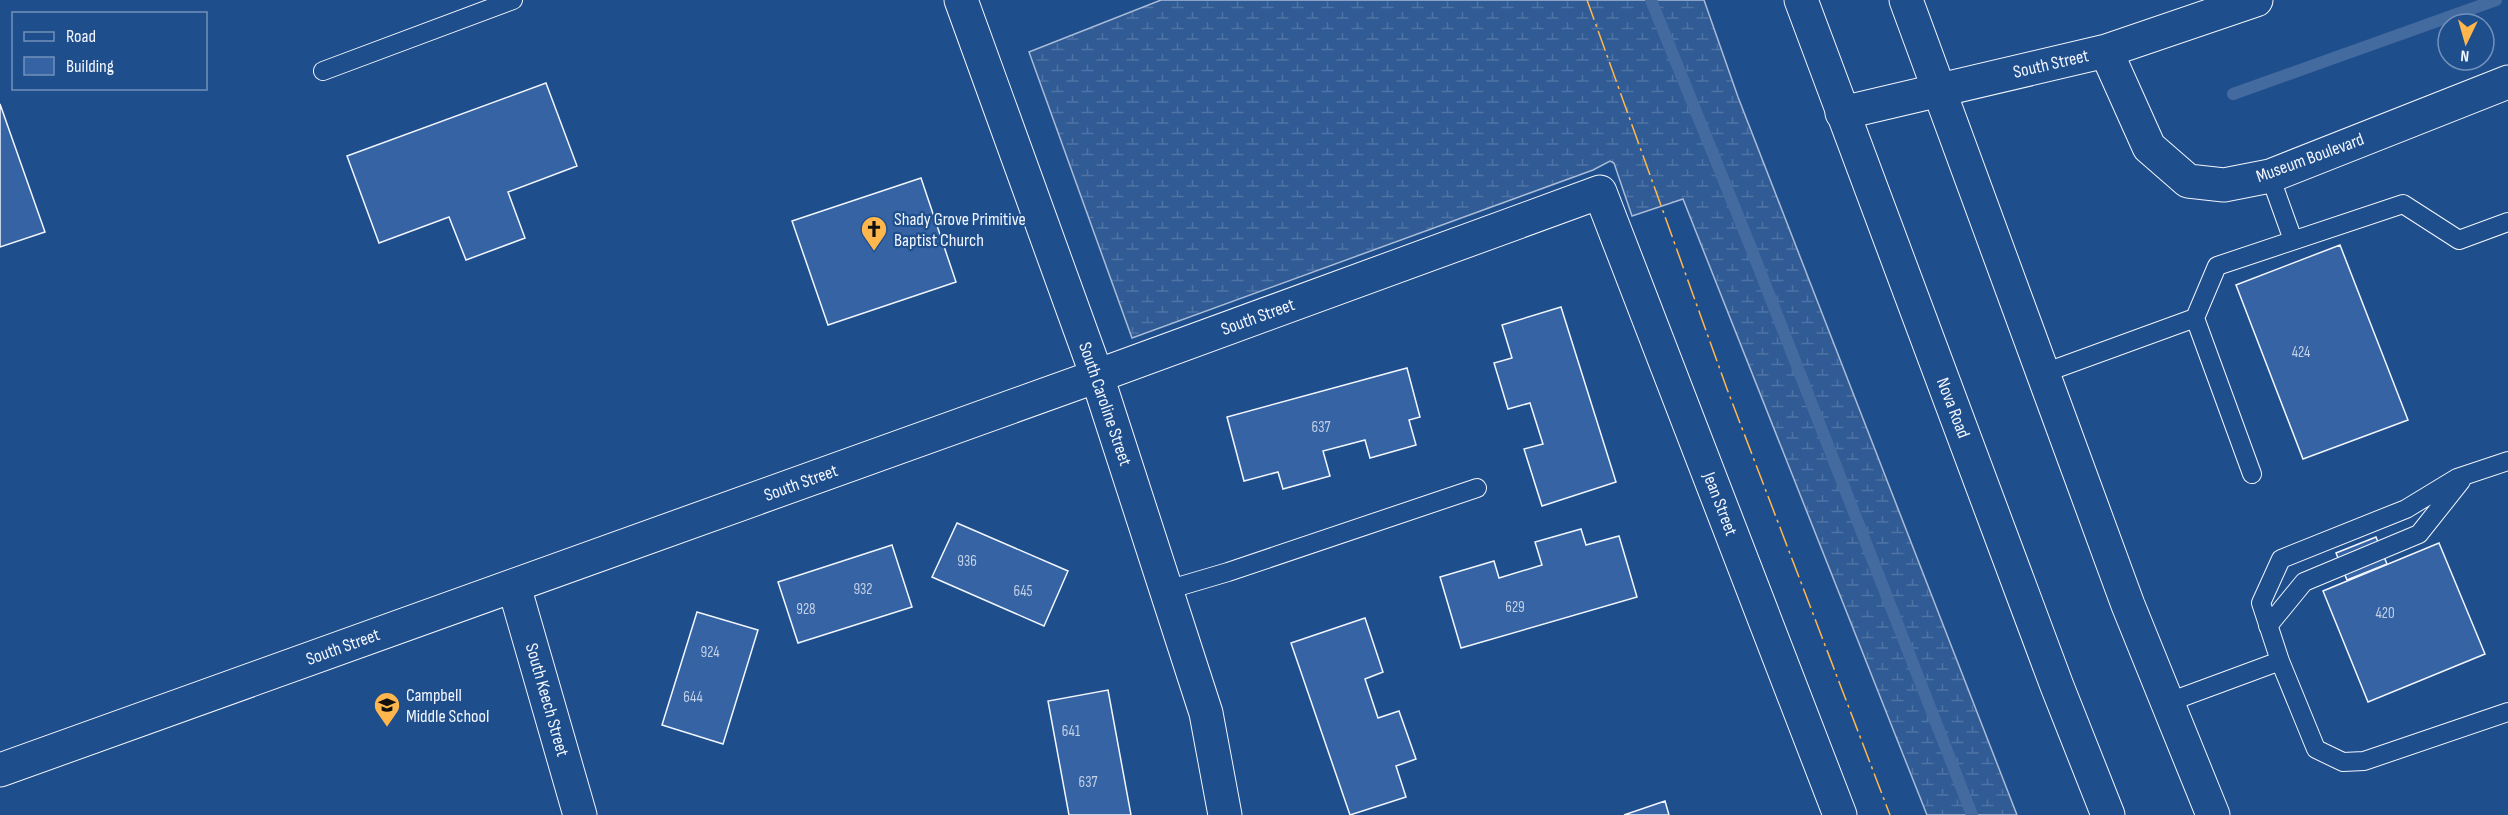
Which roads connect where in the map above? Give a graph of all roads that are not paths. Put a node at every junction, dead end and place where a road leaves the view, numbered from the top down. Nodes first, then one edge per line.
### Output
1 (513, 0) edge
2 (961, 0) edge
3 (1801, 0) edge
4 (1906, 0) edge
5 (2256, 0) edge
6 (2106, 51) junction
7 (323, 71) dead end
8 (2508, 82) edge
9 (1939, 90) junction
10 (1842, 113) junction
11 (2270, 176) junction
12 (1600, 192) joint
13 (2508, 222) edge
14 (2293, 240) junction
15 (2195, 318) junction
16 (2044, 373) junction
17 (1097, 376) junction
18 (2508, 461) edge
19 (2252, 474) dead end
20 (2466, 474) junction
21 (1477, 488) dead end
22 (514, 586) junction
23 (1167, 590) junction
24 (2268, 626) junction
25 (2280, 661) junction
26 (2169, 702) junction
27 (2508, 712) edge
28 (0, 770) edge
29 (580, 815) edge
30 (1225, 815) edge
31 (1840, 815) edge
32 (2108, 815) edge
33 (2213, 815) edge

1 - 7 lane
2 - 17 street, South Caroline Street
3 - 10 street, Nova Road
4 - 9 street
5 - 6 street, South Street
6 - 9 street, South Street
6 - 11 street, Museum Boulevard
8 - 11 street, Museum Boulevard
9 - 10 street, South Street
9 - 16 street
10 - 32 street, Nova Road
11 - 14 lane
12 - 17 street, South Street
12 - 31 street, Jean Street
13 - 14 lane
14 - 15 lane
15 - 16 lane
15 - 19 lane
16 - 26 street
17 - 22 street, South Street
17 - 23 street, South Caroline Street
18 - 20 lane
20 - 24 lane
20 - 24 lane
21 - 23 lane
22 - 28 street, South Street
22 - 29 street, South Keech Street
23 - 30 street, South Caroline Street
24 - 25 lane
25 - 26 lane
25 - 27 lane
26 - 33 street

